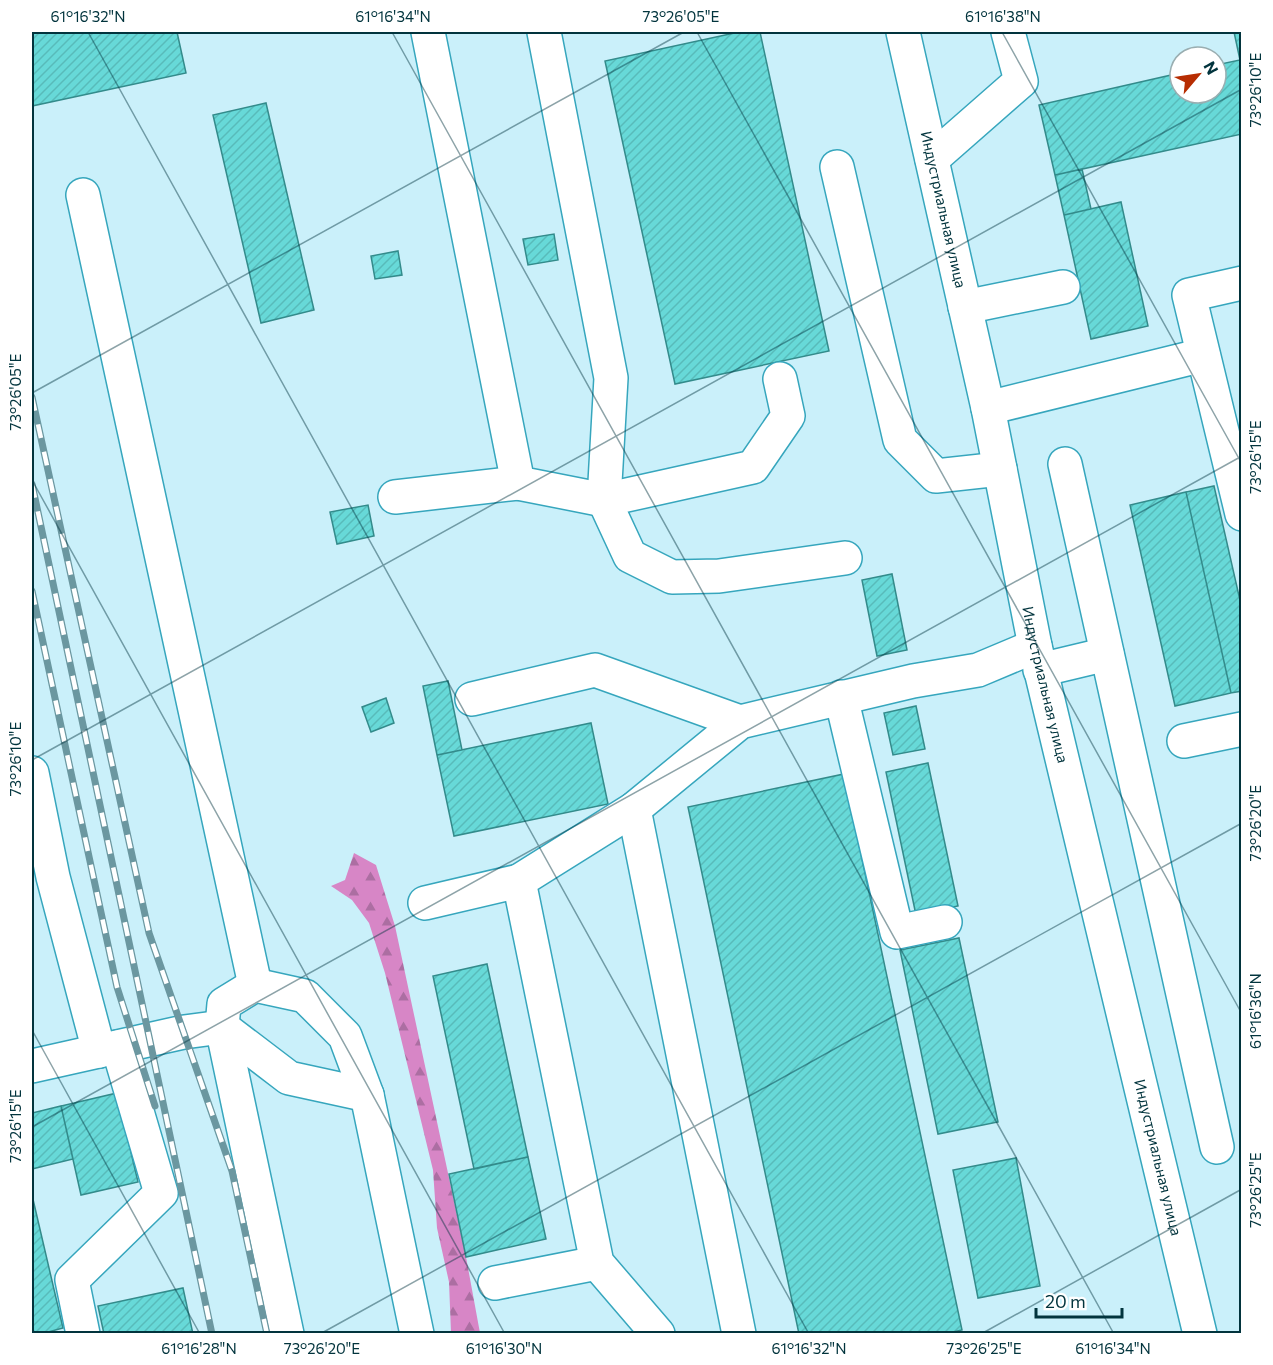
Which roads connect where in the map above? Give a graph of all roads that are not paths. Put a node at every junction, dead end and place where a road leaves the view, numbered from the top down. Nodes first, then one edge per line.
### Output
1 (428, 32) edge
2 (544, 32) edge
3 (903, 32) edge
4 (1008, 32) edge
5 (932, 159) junction
6 (837, 167) dead end
7 (83, 195) dead end
8 (1242, 283) edge
9 (1063, 287) dead end
10 (965, 307) junction
11 (1203, 355) junction
12 (780, 379) dead end
13 (988, 408) junction
14 (1065, 464) dead end
15 (1000, 469) junction
16 (518, 483) junction
17 (395, 497) dead end
18 (604, 500) junction
19 (1240, 502) edge
20 (845, 558) dead end
21 (1107, 654) junction
22 (1038, 658) junction
23 (842, 697) junction
24 (472, 699) dead end
25 (740, 722) junction
26 (1242, 729) edge
27 (1184, 741) dead end
28 (32, 773) edge
29 (634, 809) junction
30 (519, 881) junction
31 (425, 903) dead end
32 (945, 922) dead end
33 (255, 985) junction
34 (222, 1027) junction
35 (108, 1049) junction
36 (32, 1066) edge
37 (367, 1095) junction
38 (1217, 1147) dead end
39 (597, 1263) junction
40 (495, 1283) dead end
41 (83, 1334) edge
42 (287, 1334) edge
43 (417, 1334) edge
44 (658, 1334) edge
45 (739, 1334) edge
46 (1200, 1334) edge

1 - 16 street
2 - 18 street
3 - 5 street, Индустриальная улица
4 - 5 street
5 - 10 street, Индустриальная улица
6 - 15 street
7 - 33 street
8 - 11 street
9 - 10 street
10 - 13 street, Индустриальная улица
11 - 13 street
11 - 19 street
12 - 18 street
13 - 15 street, Индустриальная улица
14 - 21 street
15 - 22 street, Индустриальная улица
16 - 17 street
16 - 18 street
18 - 20 street
21 - 22 street
21 - 38 street
22 - 23 street
22 - 46 street, Индустриальная улица
23 - 25 street
23 - 32 street
24 - 25 street
25 - 29 street
26 - 27 street
28 - 35 street
29 - 30 street
29 - 45 street
30 - 31 street
30 - 39 street
33 - 34 street
33 - 37 street
34 - 35 street
34 - 37 street
34 - 42 street
35 - 36 street
35 - 41 street
37 - 43 street
39 - 40 street
39 - 44 street

